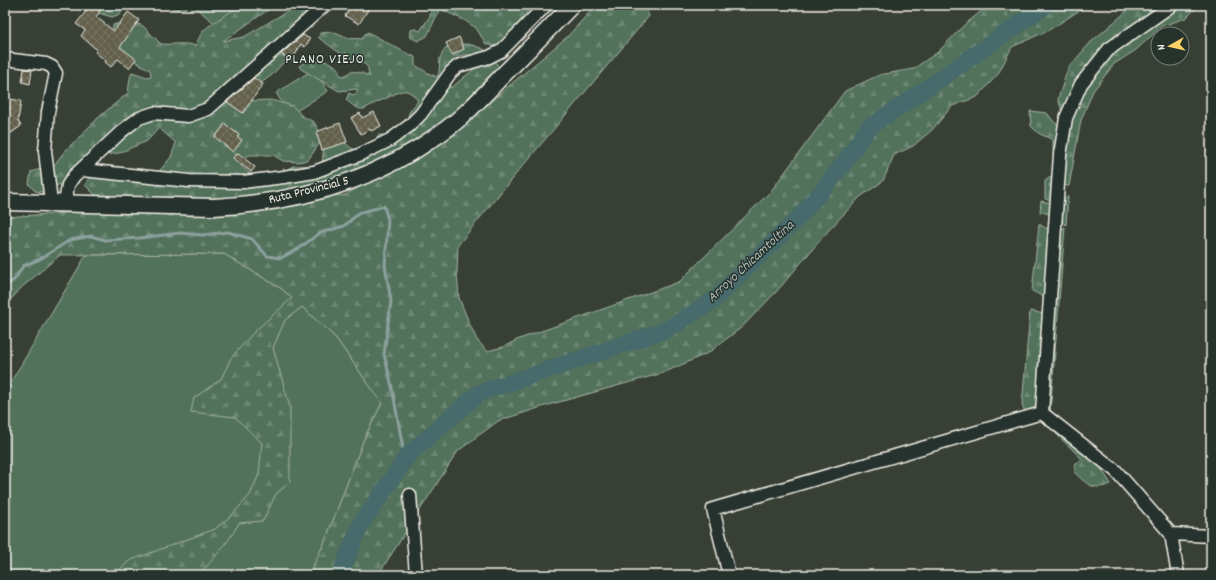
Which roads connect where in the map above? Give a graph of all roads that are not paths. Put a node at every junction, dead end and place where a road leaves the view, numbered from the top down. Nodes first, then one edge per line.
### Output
1 (325, 5) edge
2 (546, 5) edge
3 (572, 5) edge
4 (1172, 5) edge
5 (560, 18) junction
6 (5, 58) edge
7 (82, 170) junction
8 (5, 202) edge
9 (58, 203) junction
10 (1042, 413) junction
11 (410, 495) dead end
12 (1171, 534) junction
13 (1211, 536) edge
14 (416, 575) edge
15 (729, 575) edge
16 (1178, 575) edge

1 - 7 street
2 - 5 street
2 - 7 street
3 - 5 main road, Ruta Provincial 5
4 - 10 street
5 - 9 main road, Ruta Provincial 5
6 - 9 street
7 - 9 street
8 - 9 main road, Ruta Provincial 5
10 - 12 street
10 - 15 street
11 - 14 street
12 - 13 street
12 - 16 street

